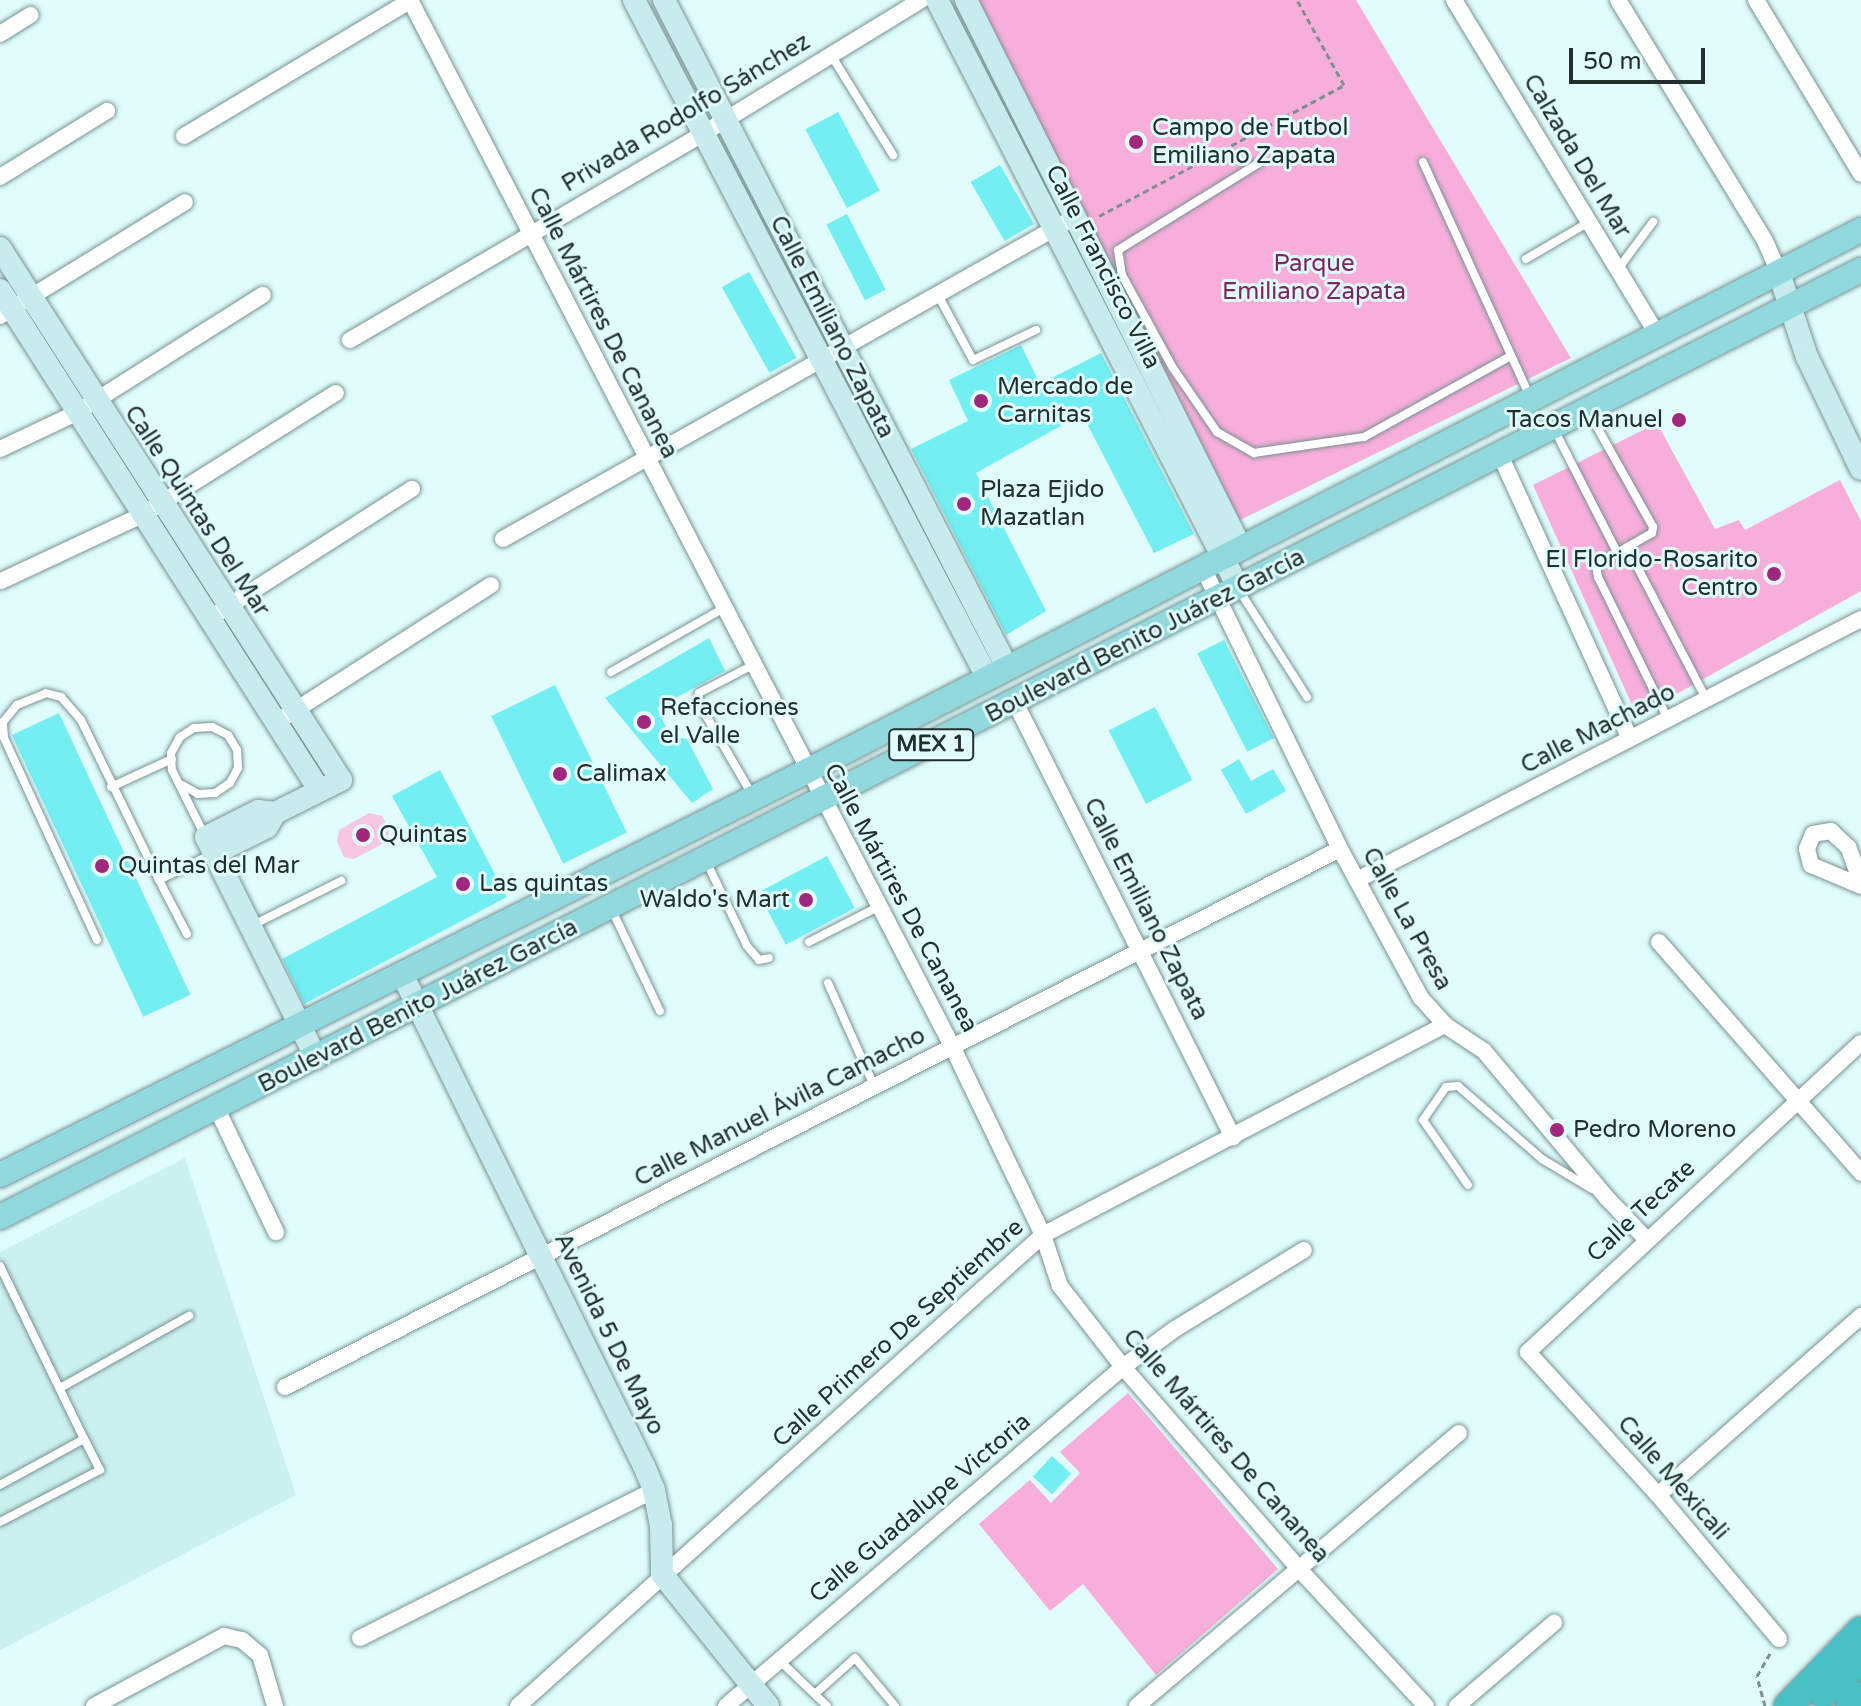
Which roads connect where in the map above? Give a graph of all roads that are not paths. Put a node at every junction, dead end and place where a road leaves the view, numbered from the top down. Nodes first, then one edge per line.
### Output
1 (410, 0) edge
2 (634, 0) edge
3 (664, 0) edge
4 (921, 0) edge
5 (937, 0) edge
6 (966, 0) edge
7 (1454, 0) edge
8 (1618, 0) edge
9 (1756, 0) edge
10 (30, 15) dead end
11 (0, 34) edge
12 (831, 55) junction
13 (107, 111) dead end
14 (726, 119) junction
15 (704, 133) junction
16 (184, 136) dead end
17 (893, 155) dead end
18 (1423, 162) dead end
19 (1259, 163) dead end
20 (1861, 174) edge
21 (0, 177) edge
22 (185, 202) dead end
23 (1075, 217) junction
24 (1589, 222) junction
25 (1653, 222) dead end
26 (1054, 228) junction
27 (1861, 230) edge
28 (529, 233) junction
29 (0, 248) edge
30 (1526, 259) dead end
31 (1617, 269) junction
32 (1861, 270) edge
33 (1779, 273) junction
34 (0, 290) edge
35 (263, 295) dead end
36 (938, 295) junction
37 (1791, 306) junction
38 (14, 308) edge
39 (1036, 330) dead end
40 (1658, 336) junction
41 (350, 340) dead end
42 (843, 350) junction
43 (1511, 356) junction
44 (820, 363) junction
45 (336, 393) dead end
46 (1532, 401) junction
47 (86, 408) junction
48 (1587, 410) junction
49 (1554, 428) junction
50 (0, 449) edge
51 (1500, 455) junction
52 (648, 460) junction
53 (1861, 469) edge
54 (412, 489) dead end
55 (151, 508) junction
56 (503, 539) dead end
57 (1627, 547) junction
58 (1617, 552) junction
59 (1222, 558) junction
60 (1, 581) edge
61 (491, 585) dead end
62 (1228, 592) junction
63 (724, 608) junction
64 (219, 612) junction
65 (1861, 619) edge
66 (753, 665) junction
67 (611, 672) dead end
68 (997, 672) junction
69 (1307, 697) dead end
70 (1706, 700) junction
71 (1015, 702) junction
72 (286, 716) junction
73 (1668, 720) junction
74 (1630, 739) junction
75 (172, 759) junction
76 (807, 771) junction
77 (182, 785) junction
78 (111, 787) junction
79 (320, 791) junction
80 (754, 797) junction
81 (822, 801) junction
82 (209, 845) junction
83 (1340, 849) junction
84 (706, 860) junction
85 (159, 880) junction
86 (1357, 880) junction
87 (341, 881) dead end
88 (878, 907) junction
89 (611, 908) junction
90 (250, 926) junction
91 (187, 934) dead end
92 (97, 940) dead end
93 (809, 942) dead end
94 (1659, 942) dead end
95 (1137, 952) junction
96 (769, 958) dead end
97 (402, 974) junction
98 (828, 983) dead end
99 (418, 1006) junction
100 (660, 1011) dead end
101 (298, 1023) junction
102 (1445, 1025) junction
103 (1861, 1043) edge
104 (952, 1046) junction
105 (316, 1058) junction
106 (874, 1086) junction
107 (1797, 1100) junction
108 (216, 1107) junction
109 (1233, 1137) junction
110 (1861, 1173) edge
111 (0, 1175) edge
112 (1468, 1185) dead end
113 (1607, 1198) junction
114 (0, 1217) edge
115 (276, 1232) dead end
116 (1043, 1235) junction
117 (1646, 1239) junction
118 (1304, 1250) dead end
119 (541, 1255) junction
120 (0, 1266) edge
121 (189, 1316) dead end
122 (1861, 1316) edge
123 (1528, 1352) joint
124 (1123, 1367) junction
125 (285, 1387) dead end
126 (60, 1388) junction
127 (1459, 1433) dead end
128 (84, 1439) junction
129 (0, 1485) edge
130 (654, 1490) junction
131 (1658, 1495) junction
132 (0, 1522) edge
133 (1300, 1570) junction
134 (662, 1574) junction
135 (1554, 1623) dead end
136 (1861, 1631) edge
137 (360, 1638) dead end
138 (1779, 1639) road end
139 (779, 1660) junction
140 (1861, 1660) edge
141 (749, 1686) junction
142 (816, 1693) junction
143 (1861, 1696) edge
144 (1772, 1705) edge
145 (94, 1706) edge
146 (275, 1706) edge
147 (518, 1706) edge
148 (726, 1706) edge
149 (768, 1706) edge
150 (827, 1706) edge
151 (895, 1706) edge
152 (1137, 1706) edge
153 (1426, 1706) edge
154 (1457, 1706) edge
155 (1810, 1706) edge
156 (1850, 1706) edge

1 - 16 street
1 - 28 street, Calle Mártires De Cananea
2 - 15 street, Calle Emiliano Zapata
3 - 14 street, Calle Emiliano Zapata
4 - 12 street, Privada Rodolfo Sánchez
5 - 26 street, Calle Francisco Villa
6 - 23 street, Calle Francisco Villa
7 - 24 street, Calzada Del Mar
8 - 33 street
9 - 20 street
10 - 11 street
12 - 14 street, Privada Rodolfo Sánchez
12 - 17 lane
13 - 21 street
14 - 15 street, Privada Rodolfo Sánchez
14 - 42 street, Calle Emiliano Zapata
15 - 28 street, Privada Rodolfo Sánchez
15 - 44 street, Calle Emiliano Zapata
18 - 43 lane
19 - 43 lane
22 - 38 street
23 - 26 street
23 - 59 street, Calle Francisco Villa
24 - 30 lane
24 - 31 street, Calzada Del Mar
25 - 31 lane
26 - 36 street
26 - 59 street, Calle Francisco Villa
27 - 33 main road, Boulevard Benito Juárez García / MEX 1
28 - 41 street, Privada Rodolfo Sánchez
28 - 52 street, Calle Mártires De Cananea
29 - 38 street, Calle Quintas Del Mar
31 - 40 street, Calzada Del Mar
32 - 37 main road, Boulevard Benito Juárez García / MEX 1
33 - 37 street
33 - 40 main road, Boulevard Benito Juárez García / MEX 1
34 - 38 street, Calle Quintas Del Mar
35 - 47 street
36 - 39 lane
36 - 42 street
37 - 48 main road, Boulevard Benito Juárez García / MEX 1
37 - 53 street
38 - 47 street, Calle Quintas Del Mar
40 - 46 main road, Boulevard Benito Juárez García / MEX 1
42 - 44 street
42 - 68 street, Calle Emiliano Zapata
43 - 46 lane
44 - 52 street
44 - 68 street, Calle Emiliano Zapata
45 - 55 street
46 - 59 main road, Boulevard Benito Juárez García / MEX 1
47 - 50 street
47 - 55 street, Calle Quintas Del Mar
48 - 49 main road, Boulevard Benito Juárez García / MEX 1
48 - 57 lane
49 - 51 main road, Boulevard Benito Juárez García / MEX 1
49 - 58 lane
51 - 62 main road, Boulevard Benito Juárez García / MEX 1
51 - 74 street
52 - 56 street
52 - 63 street, Calle Mártires De Cananea
54 - 64 street
55 - 60 street
55 - 64 street, Calle Quintas Del Mar
57 - 58 lane
57 - 70 lane
58 - 73 lane
59 - 62 street
59 - 68 main road, Boulevard Benito Juárez García / MEX 1
61 - 72 street
62 - 69 lane
62 - 71 main road, Boulevard Benito Juárez García / MEX 1
62 - 83 street, Calle La Presa
63 - 66 street, Calle Mártires De Cananea
63 - 67 lane
64 - 72 street, Calle Quintas Del Mar
65 - 70 street, Calle Machado
66 - 76 street, Calle Mártires De Cananea
66 - 80 lane
68 - 76 main road, Boulevard Benito Juárez García / MEX 1
70 - 73 street, Calle Machado
71 - 81 main road, Boulevard Benito Juárez García / MEX 1
71 - 95 street, Calle Emiliano Zapata
72 - 79 street, Calle Quintas Del Mar
72 - 79 street, Calle Quintas Del Mar
73 - 74 street, Calle Machado
74 - 86 street, Calle Machado
75 - 77 lane
75 - 77 lane
75 - 78 lane
76 - 80 main road, Boulevard Benito Juárez García / MEX 1
76 - 81 street, Calle Mártires De Cananea
77 - 82 lane
78 - 85 lane
78 - 92 lane
79 - 82 street, Calle Quintas Del Mar
80 - 97 main road, Boulevard Benito Juárez García / MEX 1
81 - 84 main road, Boulevard Benito Juárez García / MEX 1
81 - 88 street, Calle Mártires De Cananea
82 - 85 lane
82 - 90 street
83 - 86 street, Calle La Presa
83 - 95 street, Calle Manuel Ávila Camacho
84 - 89 main road, Boulevard Benito Juárez García / MEX 1
84 - 96 lane
85 - 91 lane
86 - 102 street, Calle La Presa
87 - 90 lane
88 - 93 lane
88 - 104 street, Calle Mártires De Cananea
89 - 99 main road, Boulevard Benito Juárez García / MEX 1
89 - 100 lane
90 - 101 street
94 - 107 street
95 - 104 street, Calle Manuel Ávila Camacho
95 - 109 street, Calle Emiliano Zapata
97 - 99 street, Avenida 5 De Mayo
97 - 101 main road, Boulevard Benito Juárez García / MEX 1
98 - 106 lane
99 - 105 main road, Boulevard Benito Juárez García / MEX 1
99 - 119 street, Avenida 5 De Mayo
101 - 105 street
101 - 111 main road, Boulevard Benito Juárez García / MEX 1
102 - 109 street, Calle Primero De Septiembre
102 - 113 street, Calle La Presa
103 - 107 street, Calle Tecate
104 - 106 street, Calle Manuel Ávila Camacho
104 - 116 street, Calle Mártires De Cananea
105 - 108 main road, Boulevard Benito Juárez García / MEX 1
106 - 119 street, Calle Manuel Ávila Camacho
107 - 110 street
107 - 117 street, Calle Tecate
108 - 114 main road, Boulevard Benito Juárez García / MEX 1
108 - 115 street
109 - 116 street, Calle Primero De Septiembre
112 - 113 lane
113 - 117 street, Calle La Presa
116 - 124 street, Calle Mártires De Cananea
116 - 134 street, Calle Primero De Septiembre
117 - 123 street, Calle Tecate
118 - 124 street, Calle Guadalupe Victoria
119 - 125 street, Calle Manuel Ávila Camacho
119 - 130 street, Avenida 5 De Mayo
120 - 126 lane
121 - 126 lane
122 - 131 street
123 - 131 street, Calle Mexicali
124 - 133 street, Calle Mártires De Cananea
124 - 139 street, Calle Guadalupe Victoria
126 - 128 lane
127 - 133 street
128 - 129 lane
128 - 132 lane
130 - 134 street, Avenida 5 De Mayo
130 - 137 street
131 - 138 street, Calle Mexicali
133 - 152 street
133 - 153 street, Calle Mártires De Cananea
134 - 141 street
134 - 147 street, Calle Primero De Septiembre
135 - 154 street
136 - 144 highway
139 - 141 street, Calle Guadalupe Victoria
139 - 142 lane
140 - 155 highway
141 - 148 street, Calle Guadalupe Victoria
141 - 149 street
142 - 150 lane
142 - 151 lane
143 - 156 highway
145 - 146 street

